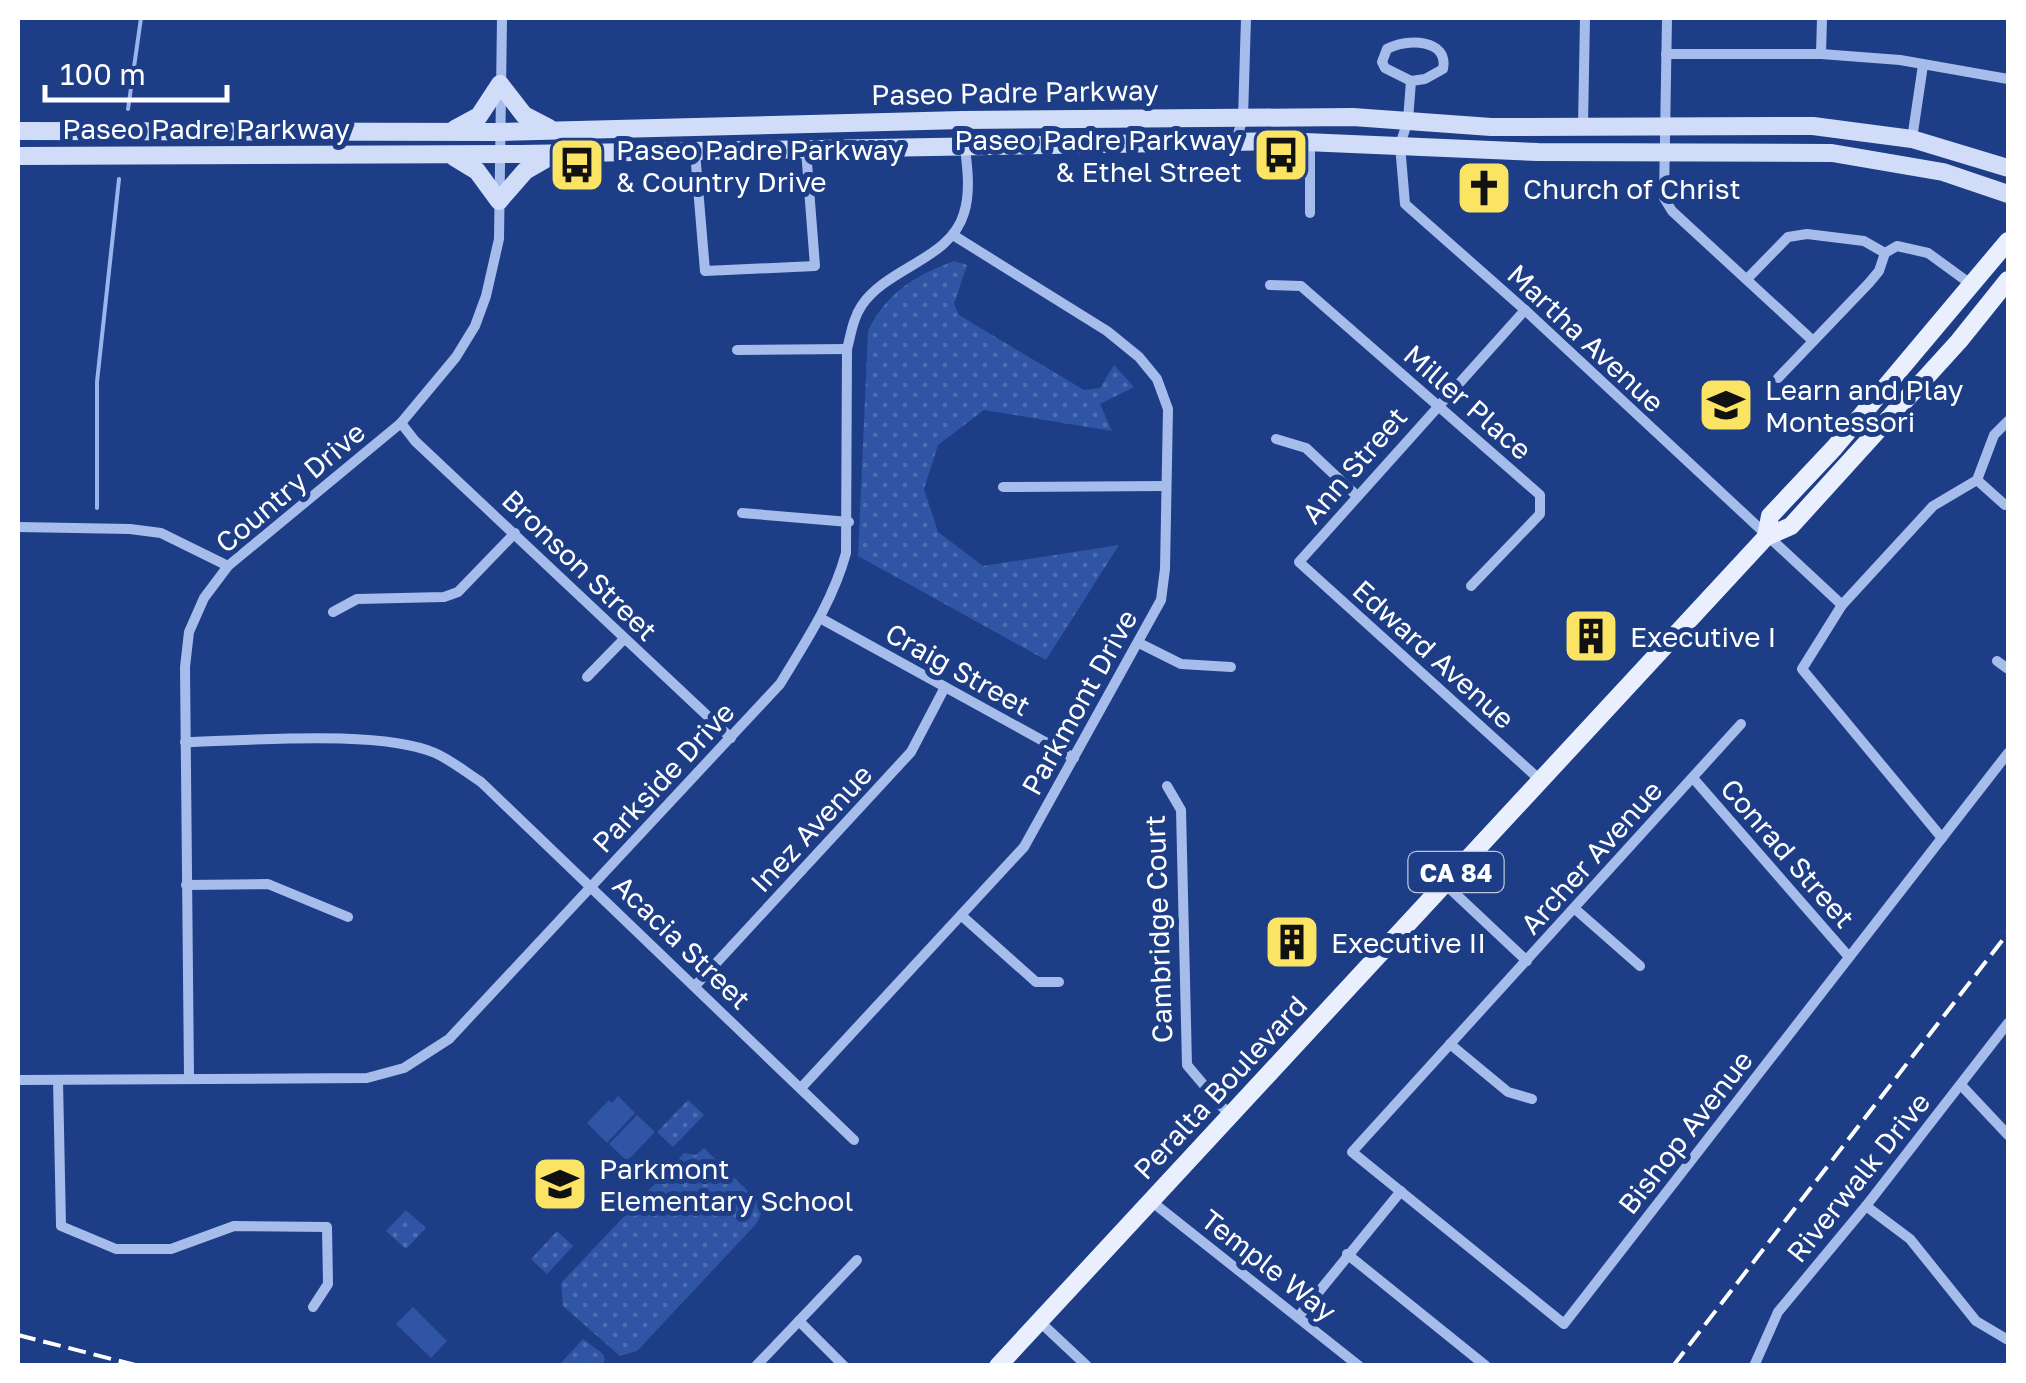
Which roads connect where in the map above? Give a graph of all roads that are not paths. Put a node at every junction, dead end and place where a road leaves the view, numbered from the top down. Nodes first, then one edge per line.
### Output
1 (502, 18) edge
2 (1246, 18) edge
3 (1585, 18) edge
4 (1667, 18) edge
5 (1822, 18) edge
6 (1666, 54) junction
7 (1821, 54) junction
8 (1923, 65) junction
9 (2008, 80) edge
10 (1411, 81) junction
11 (500, 84) junction
12 (1243, 118) junction
13 (962, 120) junction
14 (1408, 120) junction
15 (1583, 125) junction
16 (1664, 127) junction
17 (18, 131) edge
18 (554, 131) junction
19 (450, 132) junction
20 (499, 132) junction
21 (1912, 139) junction
22 (1236, 140) junction
23 (1310, 142) junction
24 (1400, 145) junction
25 (964, 146) junction
26 (806, 150) junction
27 (695, 152) junction
28 (1664, 152) junction
29 (556, 154) junction
30 (450, 155) junction
31 (499, 155) junction
32 (18, 156) edge
33 (2008, 168) edge
34 (2008, 194) edge
35 (500, 201) junction
36 (1310, 214) dead end
37 (953, 235) junction
38 (2008, 241) edge
39 (1885, 253) junction
40 (1747, 279) junction
41 (2008, 280) edge
42 (1270, 285) dead end
43 (1972, 286) junction
44 (2008, 296) edge
45 (1985, 308) junction
46 (1524, 310) junction
47 (1812, 340) junction
48 (847, 349) junction
49 (737, 350) dead end
50 (1778, 378) dead end
51 (1438, 404) junction
52 (2008, 420) edge
53 (401, 423) junction
54 (1276, 440) dead end
55 (1977, 480) junction
56 (1165, 486) junction
57 (1002, 488) dead end
58 (1356, 495) junction
59 (2005, 506) dead end
60 (742, 513) dead end
61 (849, 522) junction
62 (18, 527) edge
63 (514, 533) junction
64 (1766, 536) junction
65 (1299, 562) joint
66 (228, 566) junction
67 (1471, 586) dead end
68 (1842, 605) junction
69 (333, 612) dead end
70 (820, 618) junction
71 (624, 638) junction
72 (1138, 643) junction
73 (1997, 661) dead end
74 (1230, 667) dead end
75 (2008, 669) edge
76 (587, 678) dead end
77 (944, 689) junction
78 (1742, 724) dead end
79 (731, 738) junction
80 (185, 742) junction
81 (2008, 753) edge
82 (1074, 758) junction
83 (1693, 778) junction
84 (1539, 779) junction
85 (1168, 786) dead end
86 (1942, 838) junction
87 (186, 884) junction
88 (1445, 884) junction
89 (590, 886) junction
90 (1574, 908) junction
91 (962, 916) junction
92 (348, 917) dead end
93 (1849, 958) junction
94 (1527, 961) junction
95 (1640, 966) dead end
96 (1060, 982) dead end
97 (695, 986) junction
98 (2008, 1023) edge
99 (1450, 1044) junction
100 (189, 1077) junction
101 (18, 1080) edge
102 (58, 1080) junction
103 (1961, 1086) junction
104 (801, 1088) junction
105 (1532, 1099) dead end
106 (1230, 1116) junction
107 (2008, 1134) edge
108 (854, 1140) dead end
109 (1352, 1152) joint
110 (1401, 1191) junction
111 (1151, 1201) junction
112 (1866, 1206) junction
113 (1347, 1254) junction
114 (858, 1260) dead end
115 (313, 1307) dead end
116 (1299, 1316) junction
117 (799, 1321) junction
118 (1039, 1321) junction
119 (2008, 1340) edge
120 (756, 1366) edge
121 (844, 1366) edge
122 (998, 1366) edge
123 (1087, 1366) edge
124 (1359, 1366) edge
125 (1486, 1366) edge
126 (1754, 1366) edge

1 - 11 street, Country Drive
2 - 12 street
3 - 15 street
4 - 6 street
5 - 7 street
6 - 7 street
6 - 16 street
7 - 8 street
8 - 9 street
8 - 21 street
10 - 10 street
10 - 14 street, Martha Avenue
11 - 18 main road
11 - 19 main road
11 - 20 street, Country Drive
12 - 13 main road, Paseo Padre Parkway
12 - 14 main road, Paseo Padre Parkway
12 - 22 street
13 - 18 main road, Paseo Padre Parkway
13 - 25 street
14 - 15 main road, Paseo Padre Parkway
14 - 24 street, Martha Avenue
15 - 16 main road, Paseo Padre Parkway
16 - 21 main road, Paseo Padre Parkway
16 - 28 street
17 - 19 main road, Paseo Padre Parkway
18 - 20 main road, Paseo Padre Parkway
19 - 20 main road, Paseo Padre Parkway
20 - 31 street, Country Drive
21 - 33 main road, Paseo Padre Parkway
22 - 23 main road, Paseo Padre Parkway
22 - 25 main road, Paseo Padre Parkway
23 - 24 main road, Paseo Padre Parkway
23 - 36 street
24 - 28 main road, Paseo Padre Parkway
24 - 46 street, Martha Avenue
25 - 26 main road, Paseo Padre Parkway
25 - 37 street
26 - 27 main road, Paseo Padre Parkway
26 - 27 street
27 - 29 main road, Paseo Padre Parkway
28 - 34 main road, Paseo Padre Parkway
28 - 40 street
29 - 31 main road, Paseo Padre Parkway
29 - 35 main road
30 - 31 main road, Paseo Padre Parkway
30 - 32 main road, Paseo Padre Parkway
30 - 35 main road
31 - 35 street, Country Drive
35 - 53 street, Country Drive
37 - 48 street, Parkside Drive
37 - 56 street, Parkmont Drive
38 - 43 main road, Peralta Boulevard / CA 84
39 - 40 street
39 - 43 street
39 - 47 street
40 - 47 street
41 - 45 main road, Peralta Boulevard / CA 84
42 - 51 street, Miller Place
43 - 64 main road, Peralta Boulevard / CA 84
44 - 45 main road
45 - 64 main road, Peralta Boulevard / CA 84
46 - 51 street, Ann Street
46 - 64 street, Martha Avenue
47 - 50 street
48 - 49 street
48 - 61 street, Parkside Drive
51 - 58 street, Ann Street
51 - 67 street, Miller Place
52 - 55 street
53 - 63 street, Bronson Street
53 - 66 street, Country Drive
54 - 58 street
55 - 59 street
55 - 68 street
56 - 57 street
56 - 72 street, Parkmont Drive
58 - 65 street, Ann Street
60 - 61 street
61 - 70 street, Parkside Drive
62 - 66 street
63 - 69 street
63 - 71 street, Bronson Street
64 - 68 street, Martha Avenue
64 - 84 main road, Peralta Boulevard / CA 84
65 - 84 street, Edward Avenue
66 - 80 street, Country Drive
68 - 86 street
70 - 77 street, Craig Street
70 - 79 street, Parkside Drive
71 - 76 street
71 - 79 street, Bronson Street
72 - 74 street
72 - 82 street, Parkmont Drive
73 - 75 street
77 - 82 street, Craig Street
77 - 97 street, Inez Avenue
78 - 83 street, Archer Avenue
79 - 89 street, Parkside Drive
80 - 87 street, Country Drive
80 - 89 street, Acacia Street
81 - 86 street, Bishop Avenue
82 - 91 street, Parkmont Drive
83 - 90 street, Archer Avenue
83 - 93 street, Conrad Street
84 - 88 main road, Peralta Boulevard / CA 84
85 - 106 street, Cambridge Court
86 - 93 street, Bishop Avenue
87 - 92 street
87 - 100 street, Country Drive
88 - 94 street
88 - 106 main road, Peralta Boulevard / CA 84
89 - 97 street, Acacia Street
89 - 100 street, Parkside Drive
90 - 94 street, Archer Avenue
90 - 95 street
91 - 96 street
91 - 104 street, Parkmont Drive
93 - 110 street, Bishop Avenue
94 - 99 street, Archer Avenue
97 - 104 street, Acacia Street
98 - 103 street, Riverwalk Drive
99 - 105 street
99 - 109 street, Archer Avenue
100 - 102 street, Parkside Drive
101 - 102 street, Parkside Drive
102 - 115 street
103 - 107 street
103 - 112 street, Riverwalk Drive
104 - 108 street, Acacia Street
106 - 111 main road, Peralta Boulevard / CA 84
109 - 110 street, Bishop Avenue
110 - 113 street
111 - 116 street, Temple Way
111 - 118 main road, Peralta Boulevard / CA 84
112 - 119 street
112 - 126 street, Riverwalk Drive
113 - 116 street
113 - 125 street
114 - 117 street
116 - 124 street, Temple Way
117 - 120 street
117 - 121 street
118 - 122 main road, Peralta Boulevard / CA 84
118 - 123 street

